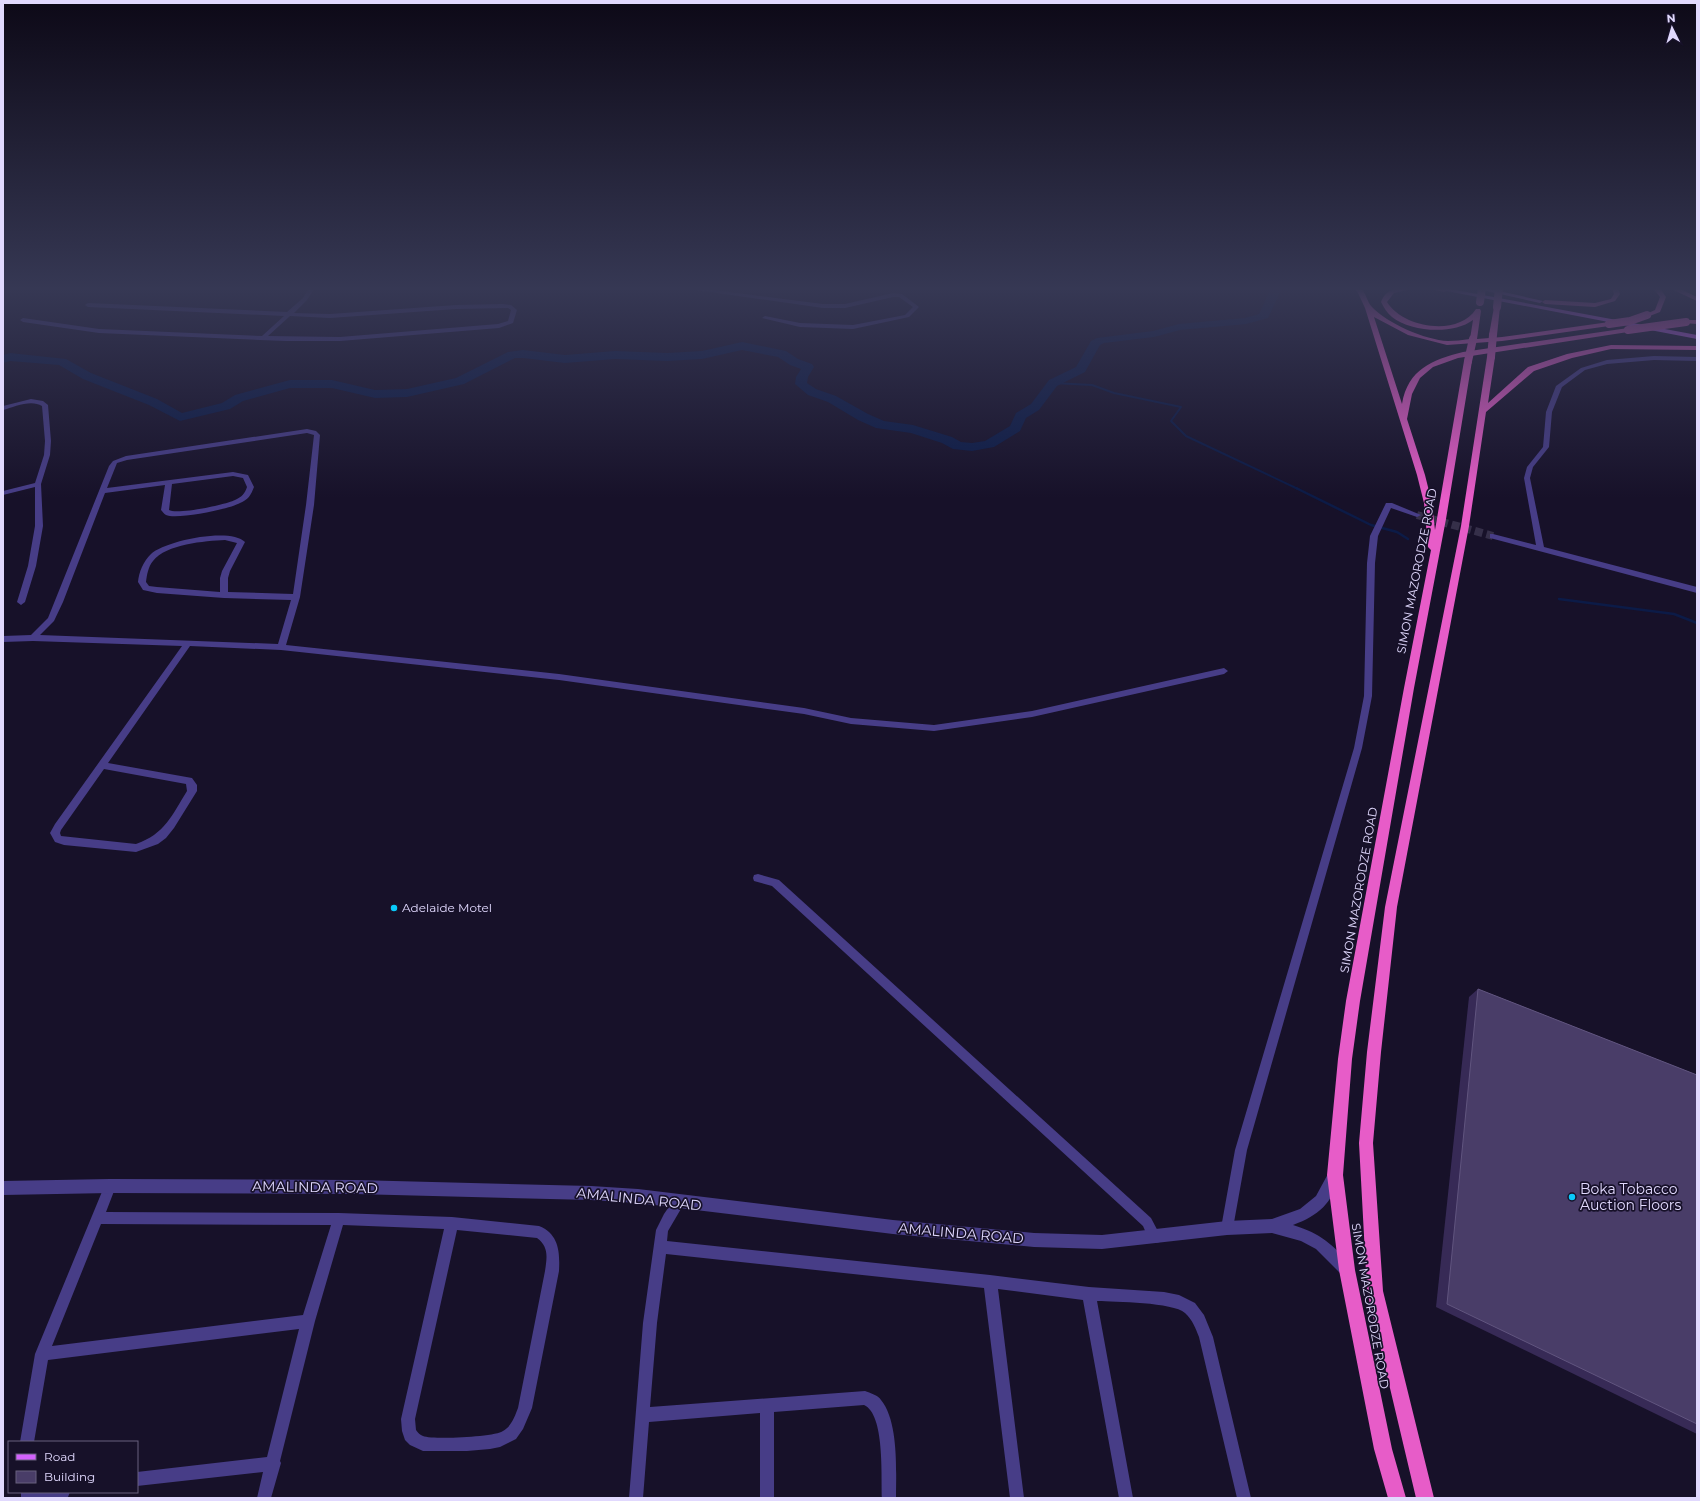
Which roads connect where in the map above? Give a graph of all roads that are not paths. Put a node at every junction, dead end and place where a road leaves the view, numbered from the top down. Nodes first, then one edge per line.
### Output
1 (1384, 358) edge
2 (1450, 358) edge
3 (1469, 358) edge
4 (1491, 358) edge
5 (1564, 358) edge
6 (1653, 358) edge
7 (1656, 358) edge
8 (1697, 359) edge
9 (3, 408) edge
10 (1483, 411) junction
11 (1404, 421) junction
12 (169, 483) junction
13 (38, 484) junction
14 (103, 491) junction
15 (3, 493) edge
16 (1417, 515) tunnel mouth
17 (1493, 536) tunnel mouth
18 (1540, 548) junction
19 (1434, 559) junction
20 (1697, 590) edge
21 (224, 594) junction
22 (296, 597) junction
23 (21, 602) dead end
24 (33, 638) junction
25 (3, 639) edge
26 (188, 642) junction
27 (281, 647) junction
28 (1224, 671) dead end
29 (101, 765) junction
30 (758, 878) dead end
31 (1335, 1175) junction
32 (110, 1186) junction
33 (3, 1188) edge
34 (679, 1202) junction
35 (98, 1218) junction
36 (339, 1219) junction
37 (452, 1223) junction
38 (1272, 1226) junction
39 (1227, 1228) junction
40 (1156, 1237) junction
41 (660, 1247) junction
42 (1347, 1270) junction
43 (990, 1282) junction
44 (1089, 1294) junction
45 (308, 1321) junction
46 (42, 1354) junction
47 (766, 1406) junction
48 (643, 1414) junction
49 (27, 1441) edge
50 (274, 1463) junction
51 (138, 1478) edge
52 (58, 1493) edge
53 (40, 1498) edge
54 (264, 1498) edge
55 (636, 1498) edge
56 (767, 1498) edge
57 (888, 1498) edge
58 (1017, 1498) edge
59 (1126, 1498) edge
60 (1244, 1498) edge
61 (1397, 1498) edge
62 (1425, 1498) edge

1 - 11 highway
2 - 11 highway, bridge
3 - 19 highway, SIMON MAZORODZE ROAD, bridge
4 - 10 highway, SIMON MAZORODZE ROAD, bridge
5 - 10 highway
6 - 18 street
7 - 8 street
9 - 13 street
10 - 62 highway, SIMON MAZORODZE ROAD
11 - 19 highway
12 - 12 street
12 - 14 street
13 - 15 street
13 - 23 street
14 - 22 street
14 - 24 street
16 - 39 street
17 - 18 street
18 - 20 street
19 - 31 highway, SIMON MAZORODZE ROAD
21 - 21 street
21 - 22 street
22 - 27 street
24 - 25 street
24 - 26 street
26 - 27 street
26 - 29 street
27 - 28 street
29 - 29 street
30 - 40 street
31 - 38 street, AMALINDA ROAD
31 - 42 highway, SIMON MAZORODZE ROAD
32 - 33 street, AMALINDA ROAD
32 - 34 street, AMALINDA ROAD
32 - 35 street
34 - 40 street, AMALINDA ROAD
34 - 41 street
35 - 36 street
35 - 46 street
36 - 37 street
36 - 45 street
37 - 37 street
38 - 39 street, AMALINDA ROAD
38 - 42 street, AMALINDA ROAD
39 - 40 street, AMALINDA ROAD
41 - 43 street
41 - 48 street
42 - 61 highway, SIMON MAZORODZE ROAD
43 - 44 street
43 - 58 street
44 - 59 street
44 - 60 street
45 - 46 street
45 - 50 street
46 - 49 street
47 - 48 street
47 - 56 street
47 - 57 street
48 - 55 street
50 - 51 street
50 - 54 street
52 - 53 street

